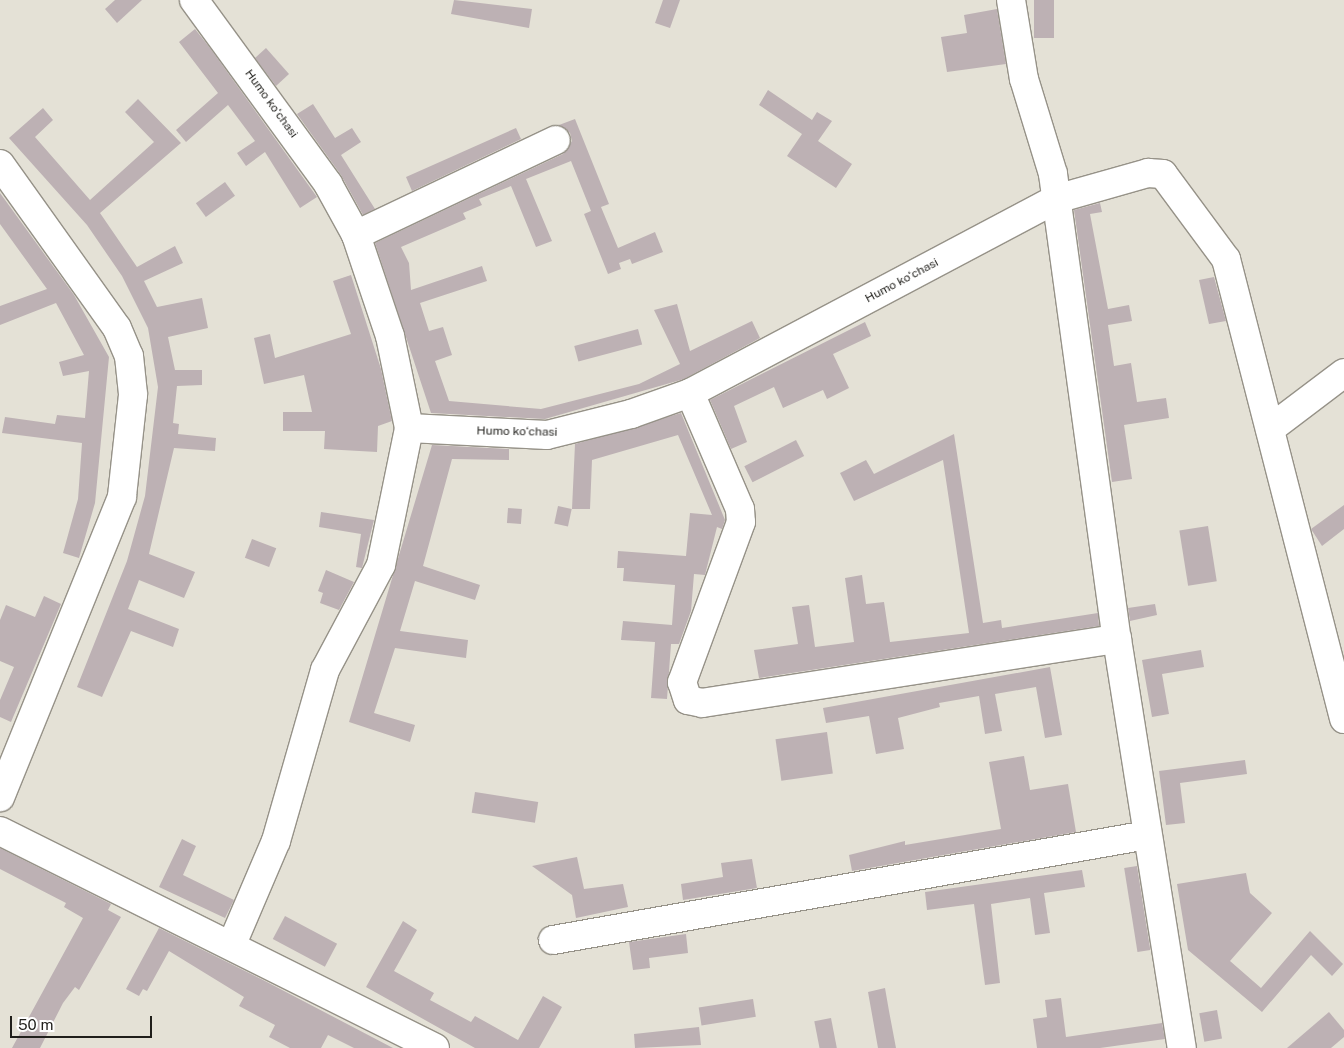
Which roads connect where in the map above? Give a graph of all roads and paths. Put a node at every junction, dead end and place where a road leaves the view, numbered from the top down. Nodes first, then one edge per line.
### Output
1 (194, 0) edge
2 (1011, 0) edge
3 (556, 140) dead end
4 (0, 164) edge
5 (1056, 200) junction
6 (356, 236) junction
7 (1344, 373) edge
8 (690, 393) junction
9 (409, 428) junction
10 (1270, 429) junction
11 (1117, 639) junction
12 (1344, 719) edge
13 (0, 797) edge
14 (0, 831) edge
15 (1147, 835) junction
16 (553, 940) dead end
17 (232, 944) junction
18 (404, 1041) edge
19 (435, 1048) edge
20 (1182, 1048) edge

1 - 6 street, Humo koʻchasi
2 - 5 street
3 - 6 street
4 - 13 street
5 - 8 street, Humo koʻchasi
5 - 10 street, Humo koʻchasi
5 - 11 street
6 - 9 street, Humo koʻchasi
7 - 10 street
8 - 9 street, Humo koʻchasi
8 - 11 street
9 - 17 street
10 - 12 street, Humo koʻchasi
11 - 15 street
14 - 17 street
15 - 16 street
15 - 20 street
17 - 18 street
18 - 19 street

